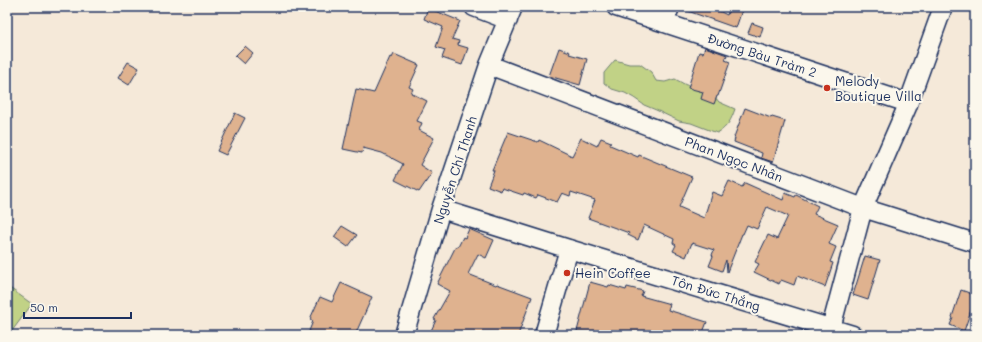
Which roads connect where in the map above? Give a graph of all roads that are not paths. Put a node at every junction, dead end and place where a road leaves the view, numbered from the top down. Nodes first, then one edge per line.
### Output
1 (474, 7) edge
2 (616, 7) edge
3 (943, 7) edge
4 (511, 14) edge
5 (667, 15) edge
6 (489, 65) junction
7 (908, 103) junction
8 (863, 208) junction
9 (441, 209) junction
10 (975, 244) edge
11 (569, 249) junction
12 (831, 328) junction
13 (404, 335) edge
14 (544, 335) edge
15 (853, 335) edge

1 - 4 street
2 - 5 street, Đường Bàu Tràm 2
3 - 7 street
4 - 6 street, Nguyễn Chí Thanh
5 - 7 street, Đường Bàu Tràm 2
6 - 8 street, Phan Ngọc Nhân
6 - 9 street, Nguyễn Chí Thanh
7 - 8 street
8 - 10 street, Phan Ngọc Nhân
8 - 12 street
9 - 11 street, Tôn Đức Thắng
9 - 13 street, Nguyễn Chí Thanh
11 - 12 street, Tôn Đức Thắng
11 - 14 street
12 - 15 street, Tôn Đức Thắng

